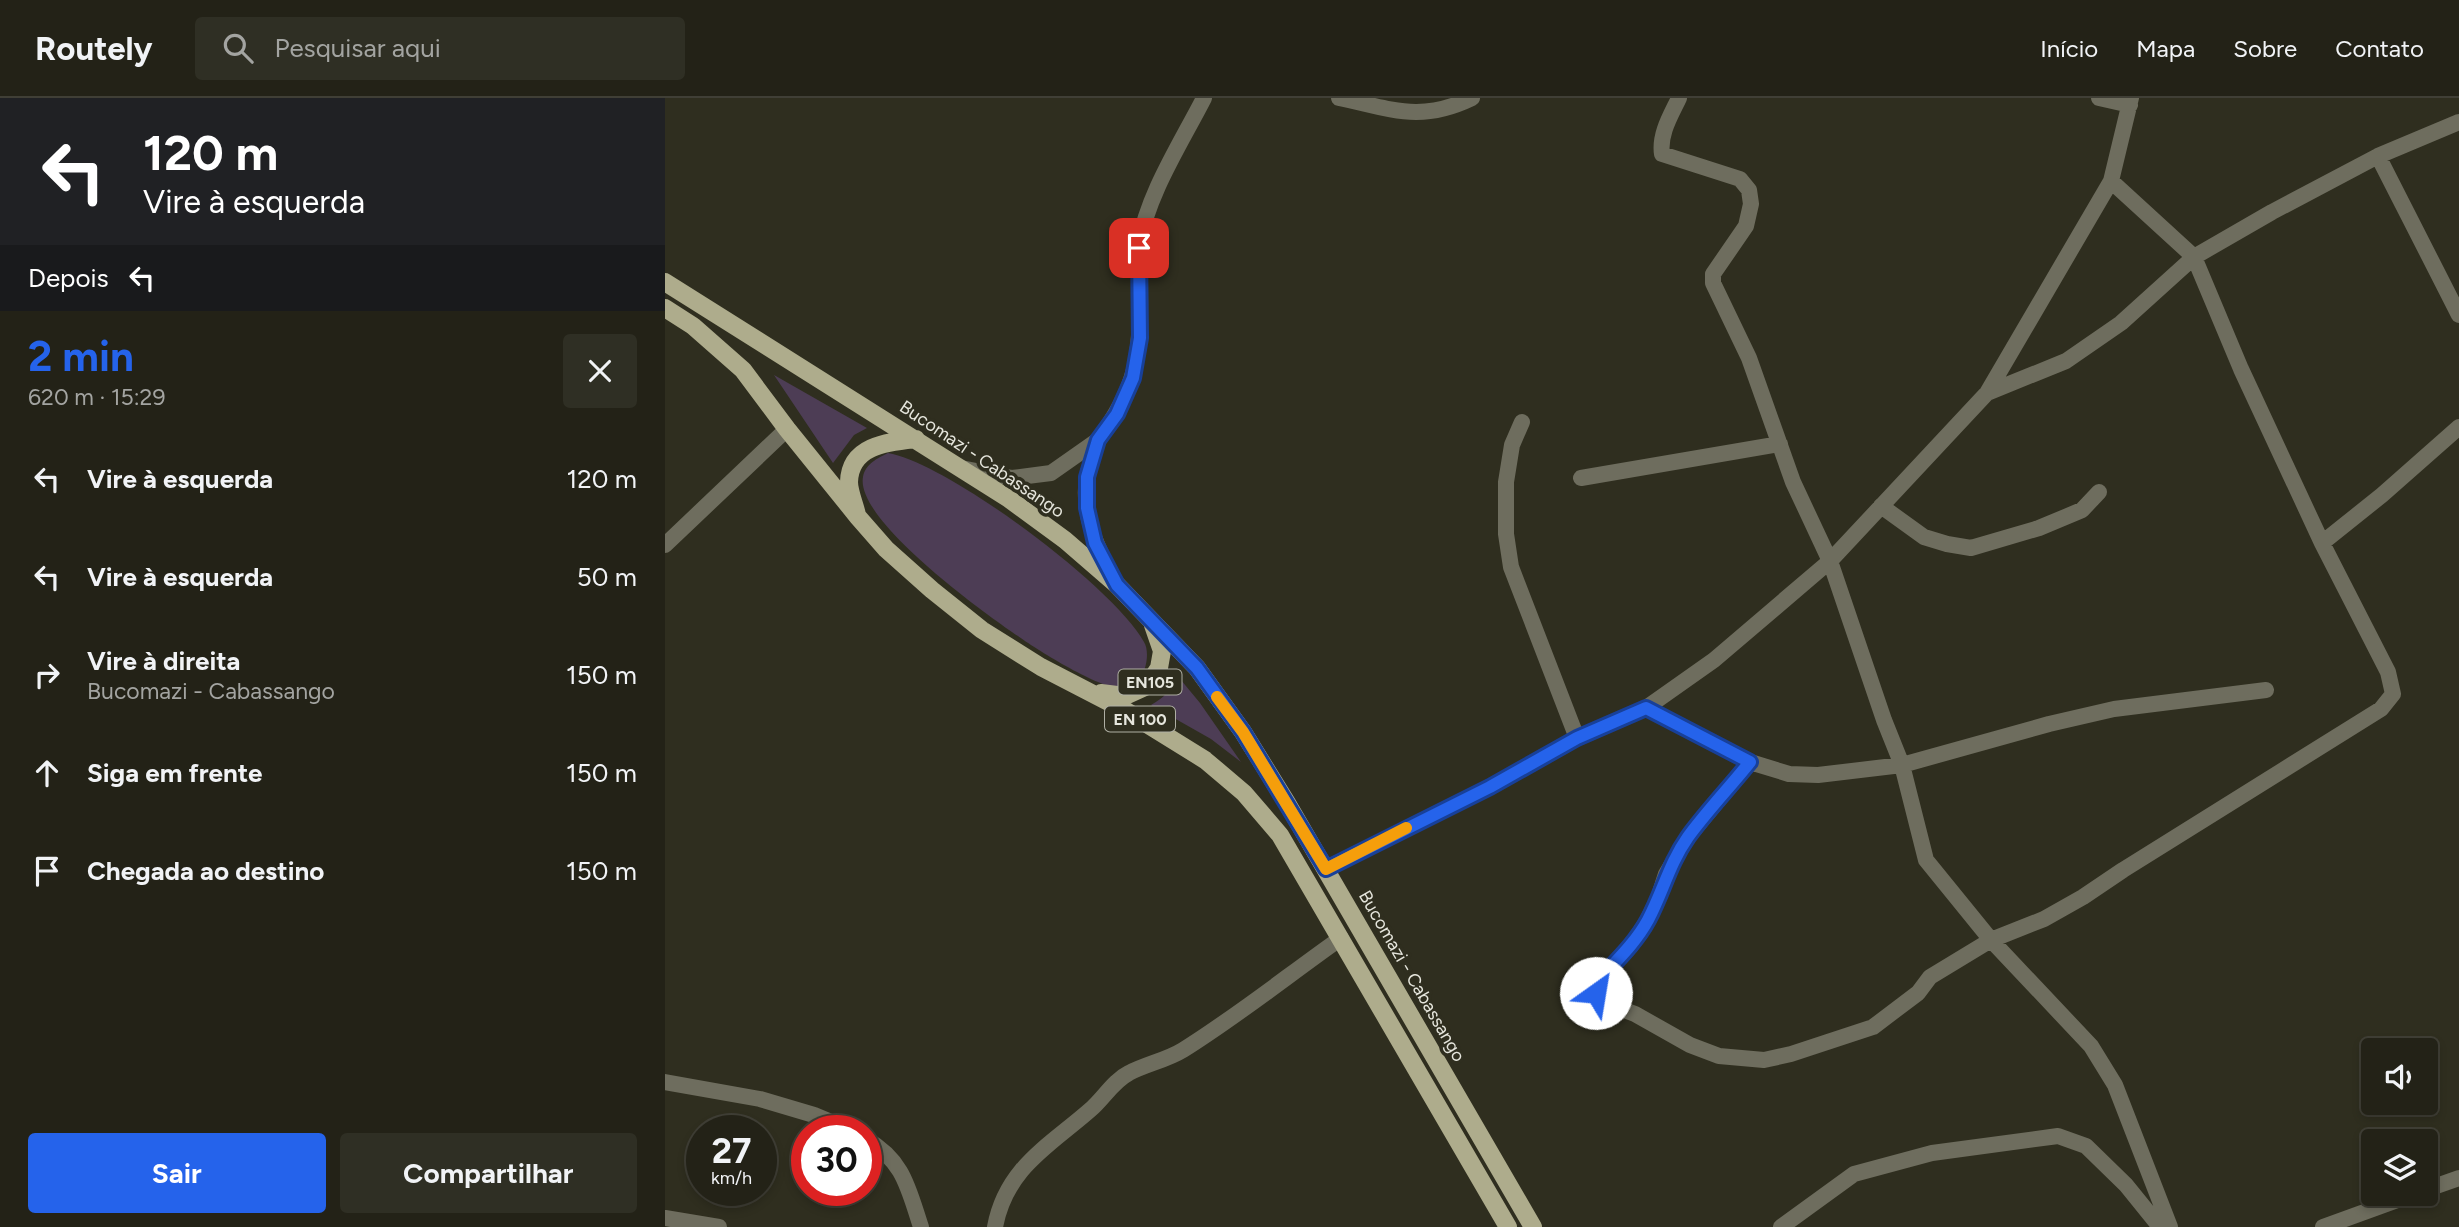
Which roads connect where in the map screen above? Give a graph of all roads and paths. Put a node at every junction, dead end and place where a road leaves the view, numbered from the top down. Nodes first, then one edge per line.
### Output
1 (1204, 98) edge
2 (1339, 98) edge
3 (1472, 98) edge
4 (1679, 98) edge
5 (2099, 98) edge
6 (2130, 101) edge
7 (2459, 122) edge
8 (2378, 156) junction
9 (2111, 181) junction
10 (2195, 257) junction
11 (665, 282) edge
12 (665, 308) edge
13 (2459, 315) edge
14 (1987, 393) junction
15 (1521, 422) dead end
16 (2459, 427) edge
17 (787, 429) junction
18 (916, 439) junction
19 (1098, 440) junction
20 (1780, 444) junction
21 (958, 467) junction
22 (1581, 478) dead end
23 (2099, 492) dead end
24 (1881, 506) junction
25 (858, 517) junction
26 (2322, 543) junction
27 (665, 545) edge
28 (1830, 561) junction
29 (1117, 585) junction
30 (1152, 619) junction
31 (2266, 690) dead end
32 (1087, 692) junction
33 (1646, 708) junction
34 (1577, 738) junction
35 (1750, 762) junction
36 (1902, 765) junction
37 (1326, 869) junction
38 (1341, 938) junction
39 (1991, 940) junction
40 (665, 1082) edge
41 (814, 1115) edge
42 (882, 1148) edge
43 (2459, 1178) edge
44 (2438, 1185) edge
45 (2381, 1206) edge
46 (665, 1219) edge
47 (719, 1227) edge
48 (921, 1227) edge
49 (995, 1227) edge
50 (1508, 1227) edge
51 (1533, 1227) edge
52 (1781, 1227) edge
53 (2161, 1227) edge
54 (2169, 1227) edge
55 (2323, 1227) edge

1 - 19 street
2 - 3 street
4 - 20 street
5 - 6 street
6 - 9 street
7 - 8 street
8 - 10 street
8 - 13 street
9 - 10 street
9 - 14 street
10 - 14 street
10 - 26 street
11 - 18 main road, Bucomazi - Cabassango
12 - 17 main road, EN 100
14 - 24 street
15 - 34 street
16 - 26 street
17 - 25 main road, EN 100
17 - 27 street
18 - 21 main road, Bucomazi - Cabassango
18 - 25 main road
19 - 21 street
19 - 29 street
20 - 22 street
20 - 28 street
21 - 29 main road, Bucomazi - Cabassango
23 - 24 street
24 - 28 street
25 - 32 main road, EN 100
26 - 39 street
28 - 33 street
28 - 36 street
29 - 30 main road, Bucomazi - Cabassango
30 - 32 main road, EN105
30 - 37 main road, Bucomazi - Cabassango
31 - 36 street
32 - 38 main road, EN 100
33 - 34 street
33 - 35 street
34 - 37 street
35 - 36 street
35 - 39 street
36 - 39 street
37 - 51 main road, Bucomazi - Cabassango
38 - 49 street
38 - 50 main road, EN 100
39 - 54 street
40 - 41 street
42 - 48 street
43 - 44 street
45 - 55 street
46 - 47 street
52 - 53 street

